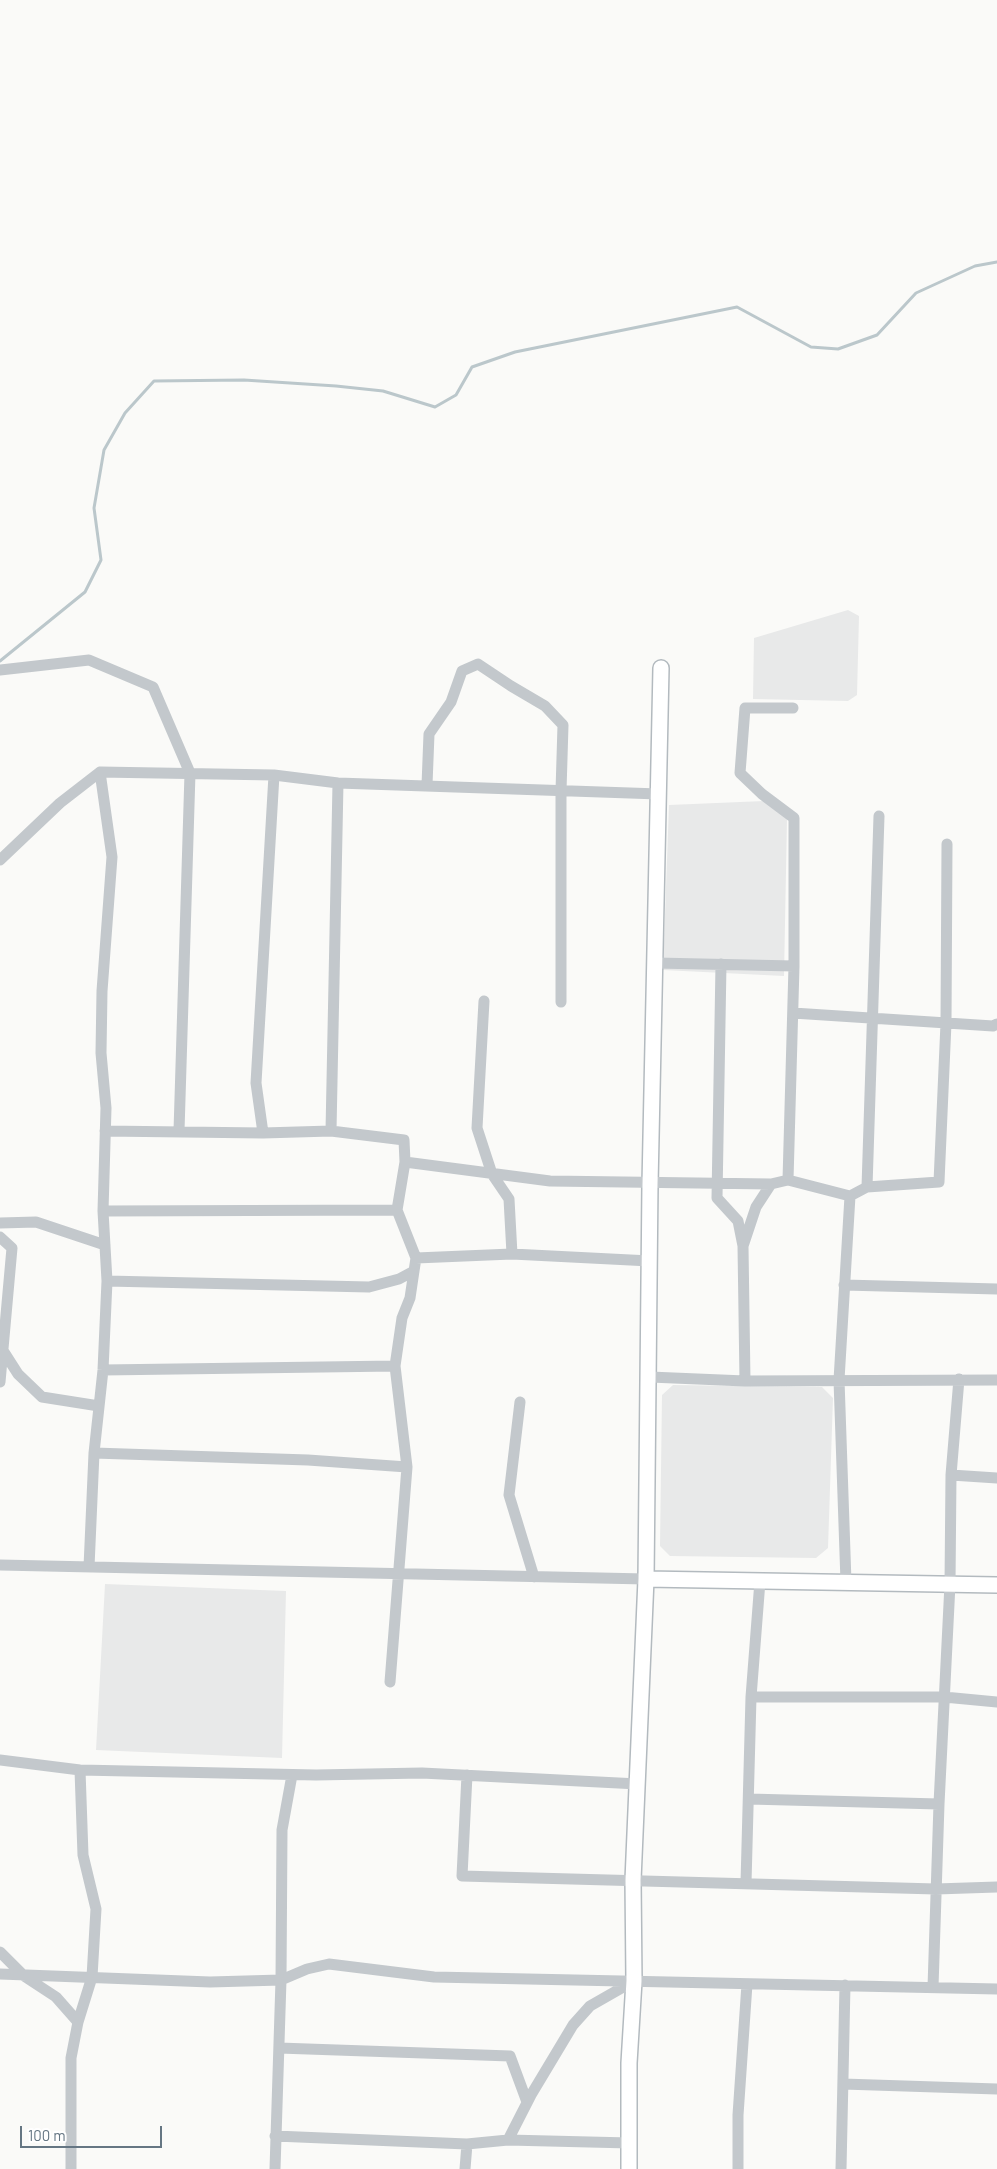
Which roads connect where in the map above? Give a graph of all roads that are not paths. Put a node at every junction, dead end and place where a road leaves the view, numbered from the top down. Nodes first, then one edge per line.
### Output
1 (661, 668) dead end
2 (0, 670) edge
3 (793, 708) dead end
4 (100, 772) junction
5 (190, 773) junction
6 (274, 775) junction
7 (338, 783) junction
8 (427, 785) junction
9 (561, 791) junction
10 (659, 794) junction
11 (879, 816) dead end
12 (947, 844) dead end
13 (0, 860) edge
14 (656, 963) junction
15 (721, 964) junction
16 (794, 966) junction
17 (484, 1001) dead end
18 (561, 1002) dead end
19 (793, 1013) junction
20 (873, 1018) junction
21 (946, 1023) junction
22 (996, 1025) edge
23 (105, 1131) junction
24 (179, 1131) junction
25 (331, 1131) junction
26 (263, 1133) junction
27 (405, 1162) junction
28 (492, 1174) junction
29 (788, 1180) junction
30 (716, 1183) junction
31 (650, 1184) junction
32 (771, 1184) junction
33 (867, 1187) junction
34 (850, 1196) junction
35 (397, 1210) junction
36 (103, 1211) junction
37 (0, 1223) edge
38 (0, 1237) edge
39 (105, 1245) junction
40 (743, 1246) junction
41 (512, 1254) junction
42 (416, 1258) junction
43 (650, 1261) junction
44 (414, 1271) junction
45 (106, 1281) junction
46 (844, 1285) junction
47 (997, 1289) edge
48 (1, 1349) edge
49 (395, 1366) junction
50 (103, 1370) junction
51 (650, 1377) junction
52 (959, 1379) junction
53 (839, 1380) junction
54 (997, 1380) edge
55 (745, 1381) junction
56 (0, 1382) edge
57 (520, 1402) dead end
58 (100, 1406) junction
59 (94, 1453) junction
60 (407, 1467) junction
61 (951, 1476) junction
62 (997, 1478) edge
63 (0, 1565) edge
64 (89, 1567) junction
65 (399, 1574) junction
66 (534, 1577) junction
67 (646, 1579) junction
68 (760, 1581) junction
69 (846, 1582) junction
70 (950, 1584) junction
71 (997, 1585) edge
72 (390, 1682) dead end
73 (751, 1697) junction
74 (944, 1697) junction
75 (997, 1702) edge
76 (0, 1760) edge
77 (0, 1770) edge
78 (80, 1770) junction
79 (292, 1775) junction
80 (467, 1775) junction
81 (638, 1784) junction
82 (748, 1799) junction
83 (939, 1804) junction
84 (633, 1880) junction
85 (746, 1883) junction
86 (997, 1887) edge
87 (936, 1889) junction
88 (0, 1952) edge
89 (0, 1974) edge
90 (24, 1976) junction
91 (92, 1977) junction
92 (281, 1980) junction
93 (634, 1981) junction
94 (747, 1984) junction
95 (845, 1985) junction
96 (932, 1987) junction
97 (997, 1989) edge
98 (78, 2022) junction
99 (279, 2048) junction
100 (843, 2084) junction
101 (997, 2089) edge
102 (528, 2102) junction
103 (275, 2136) junction
104 (508, 2140) junction
105 (630, 2143) junction
106 (467, 2144) junction
107 (71, 2169) edge
108 (275, 2169) edge
109 (465, 2169) edge
110 (629, 2169) edge
111 (738, 2169) edge
112 (841, 2169) edge

1 - 10 street
2 - 5 street
3 - 16 street
4 - 5 street
4 - 13 street
4 - 23 street
5 - 6 street
5 - 24 street
6 - 7 street
6 - 26 street
7 - 8 street
7 - 25 street
8 - 9 street
8 - 9 street
9 - 10 street
9 - 18 street
10 - 14 street
11 - 20 street
12 - 21 street
14 - 15 street
14 - 31 street
15 - 16 street
15 - 30 street
16 - 19 street
17 - 28 street
19 - 20 street
19 - 29 street
20 - 21 street
20 - 33 street
21 - 22 street
21 - 33 street
23 - 24 street
23 - 36 street
24 - 26 street
25 - 26 street
25 - 27 street
27 - 28 street
27 - 35 street
28 - 31 street
28 - 41 street
29 - 32 street
29 - 34 street
30 - 31 street
30 - 32 street
30 - 40 street
31 - 43 street
32 - 40 street
33 - 34 street
34 - 46 street
35 - 36 street
35 - 42 street
36 - 39 street
37 - 39 street
38 - 48 street
39 - 45 street
40 - 55 street
41 - 42 street
41 - 43 street
42 - 44 street
43 - 51 street
44 - 45 street
44 - 49 street
45 - 50 street
46 - 47 street
46 - 53 street
48 - 56 street
48 - 58 street
49 - 50 street
49 - 60 street
50 - 58 street
51 - 55 street
51 - 67 street
52 - 53 street
52 - 54 street
52 - 61 street
53 - 55 street
53 - 69 street
57 - 66 street
58 - 59 street
59 - 60 street
59 - 64 street
60 - 65 street
61 - 62 street
61 - 70 street
63 - 64 street
64 - 65 street
65 - 66 street
65 - 72 street
66 - 67 street
67 - 68 street
67 - 81 street
68 - 69 street
68 - 73 street
69 - 70 street
70 - 71 street
70 - 74 street
73 - 74 street
73 - 82 street
74 - 75 street
74 - 83 street
76 - 77 street
76 - 78 street
78 - 79 street
78 - 91 street
79 - 80 street
79 - 92 street
80 - 81 street
80 - 84 street
81 - 84 street
82 - 83 street
82 - 85 street
83 - 87 street
84 - 85 street
84 - 93 street
85 - 87 street
86 - 87 street
87 - 96 street
88 - 90 street
89 - 90 street
90 - 91 street
90 - 98 street
91 - 92 street
91 - 98 street
92 - 93 street
92 - 99 street
93 - 94 street
93 - 102 street
93 - 105 street
94 - 95 street
94 - 111 street
95 - 96 street
95 - 100 street
96 - 97 street
98 - 107 street
99 - 102 street
99 - 103 street
100 - 101 street
100 - 112 street
102 - 104 street
103 - 106 street
103 - 108 street
104 - 105 street
104 - 106 street
105 - 110 street
106 - 109 street

